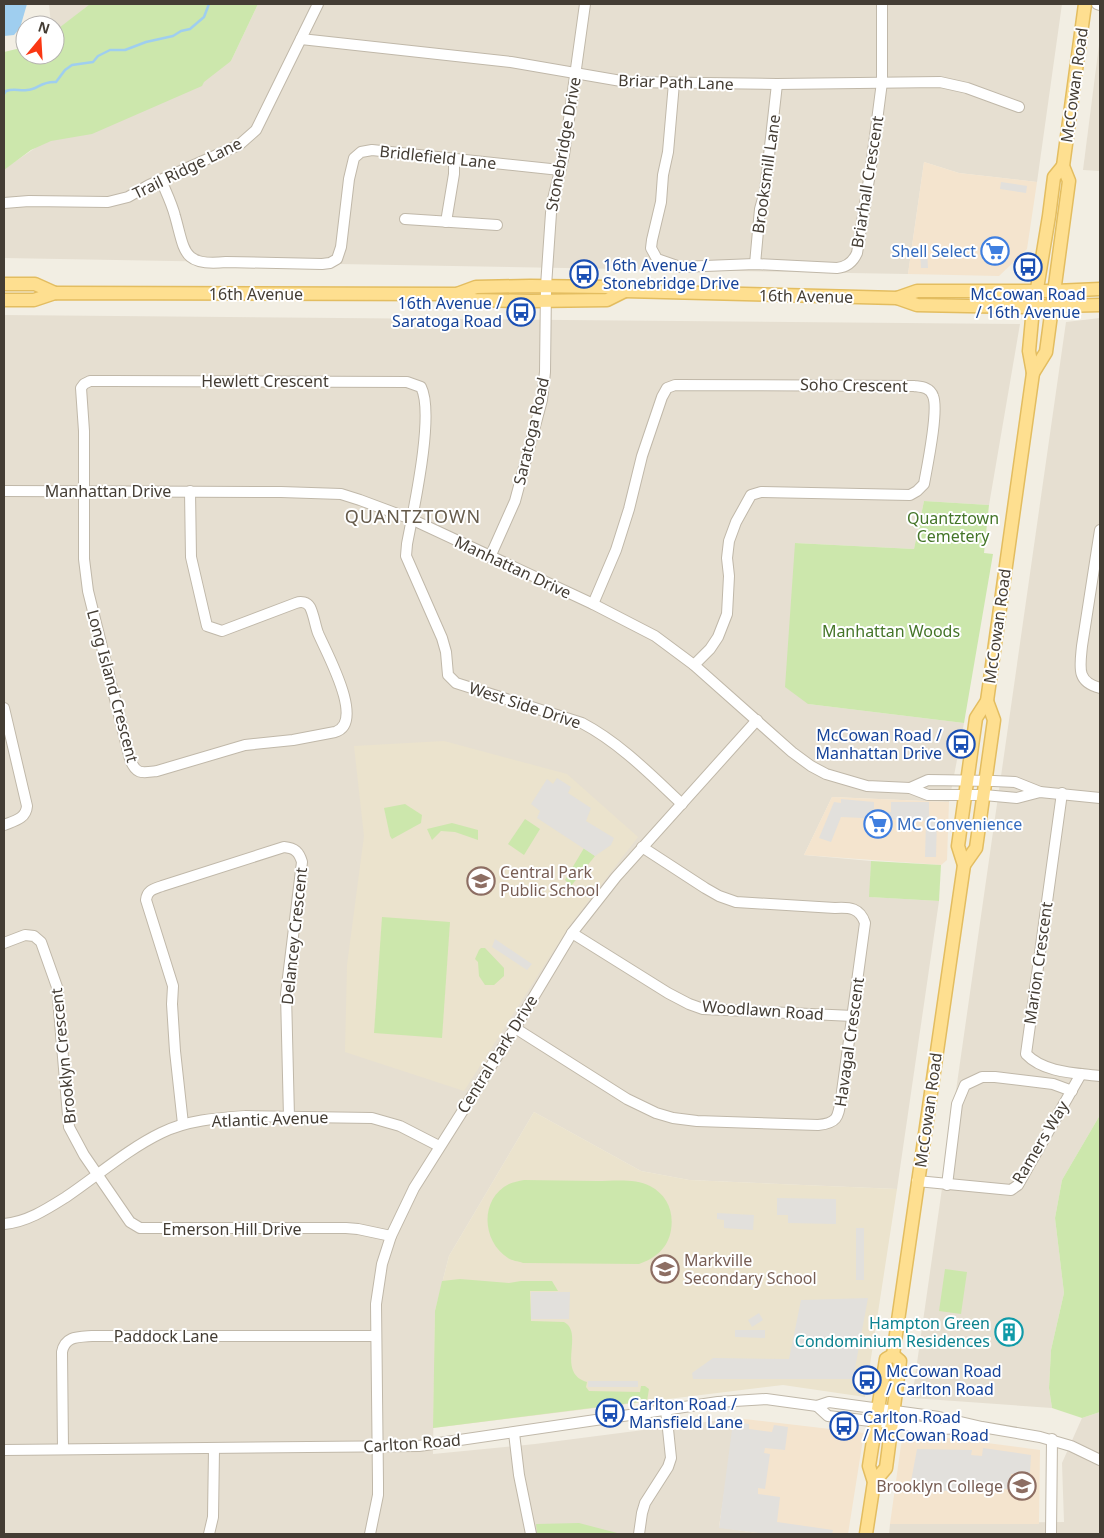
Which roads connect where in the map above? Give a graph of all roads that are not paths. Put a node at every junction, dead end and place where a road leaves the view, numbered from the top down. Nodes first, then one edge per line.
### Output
1 (318, 4) edge
2 (585, 4) edge
3 (882, 4) edge
4 (1085, 4) edge
5 (301, 39) junction
6 (575, 73) junction
7 (882, 82) junction
8 (674, 83) junction
9 (777, 84) junction
10 (1019, 107) dead end
11 (454, 159) junction
12 (1063, 166) junction
13 (560, 170) junction
14 (161, 180) junction
15 (4, 203) edge
16 (405, 219) dead end
17 (446, 222) junction
18 (497, 225) dead end
19 (755, 264) junction
20 (4, 284) edge
21 (546, 286) junction
22 (1100, 288) edge
23 (1037, 291) junction
24 (1055, 291) junction
25 (626, 292) junction
26 (55, 293) junction
27 (457, 294) junction
28 (898, 298) junction
29 (4, 300) edge
30 (546, 301) junction
31 (1100, 305) edge
32 (1052, 306) junction
33 (1034, 307) junction
34 (1033, 374) junction
35 (4, 491) edge
36 (190, 491) junction
37 (84, 492) junction
38 (412, 519) junction
39 (1100, 530) edge
40 (490, 557) junction
41 (592, 604) junction
42 (694, 665) junction
43 (1100, 688) edge
44 (987, 701) junction
45 (4, 708) edge
46 (757, 720) junction
47 (968, 781) junction
48 (986, 781) junction
49 (910, 788) junction
50 (1040, 792) junction
51 (1062, 793) junction
52 (966, 794) junction
53 (984, 795) junction
54 (1100, 798) edge
55 (682, 804) junction
56 (4, 825) edge
57 (642, 847) junction
58 (964, 865) junction
59 (572, 933) junction
60 (4, 943) edge
61 (853, 1016) junction
62 (515, 1028) junction
63 (1081, 1074) junction
64 (1100, 1076) edge
65 (1072, 1091) junction
66 (289, 1117) junction
67 (183, 1124) junction
68 (439, 1146) junction
69 (98, 1176) junction
70 (918, 1181) junction
71 (947, 1184) junction
72 (4, 1224) edge
73 (390, 1236) junction
74 (376, 1336) junction
75 (893, 1355) junction
76 (816, 1406) junction
77 (878, 1407) junction
78 (666, 1410) junction
79 (893, 1416) junction
80 (875, 1420) junction
81 (514, 1433) junction
82 (1052, 1439) junction
83 (378, 1447) junction
84 (63, 1449) junction
85 (214, 1449) junction
86 (4, 1450) edge
87 (1100, 1460) edge
88 (874, 1482) junction
89 (209, 1534) edge
90 (370, 1534) edge
91 (531, 1534) edge
92 (639, 1534) edge
93 (866, 1534) edge
94 (1051, 1534) edge

1 - 5 street, Trail Ridge Lane
2 - 6 street, Stonebridge Drive
3 - 7 street
4 - 12 main road, McCowan Road
5 - 6 street, Briar Path Lane
5 - 14 street, Trail Ridge Lane
6 - 8 street, Briar Path Lane
6 - 13 street, Stonebridge Drive
7 - 9 street, Briar Path Lane
7 - 10 street, Briar Path Lane
7 - 19 street, Briarhall Crescent
8 - 9 street, Briar Path Lane
8 - 19 street, Briarhall Crescent
9 - 19 street, Brooksmill Lane
11 - 13 street, Bridlefield Lane
11 - 14 street, Bridlefield Lane
11 - 17 street
12 - 23 main road, McCowan Road
12 - 24 main road, McCowan Road
13 - 21 street, Stonebridge Drive
14 - 15 street, Trail Ridge Lane
16 - 17 street
17 - 18 street
20 - 26 main road, 16th Avenue
21 - 25 main road, 16th Avenue
21 - 27 main road, 16th Avenue
21 - 30 street, Stonebridge Drive
22 - 24 main road, 16th Avenue
23 - 24 main road, 16th Avenue
23 - 28 main road, 16th Avenue
23 - 33 main road, McCowan Road
24 - 32 main road, McCowan Road
25 - 28 main road, 16th Avenue
25 - 30 main road, 16th Avenue
26 - 27 main road, 16th Avenue
26 - 29 main road, 16th Avenue
27 - 30 main road, 16th Avenue
28 - 33 main road, 16th Avenue
30 - 40 street, Saratoga Road
31 - 32 main road, 16th Avenue
32 - 33 main road, 16th Avenue
32 - 34 main road, McCowan Road
33 - 34 main road, McCowan Road
34 - 44 main road, McCowan Road
35 - 37 street, Manhattan Drive
36 - 37 street, Manhattan Drive
36 - 37 street, Long Island Crescent
36 - 38 street, Manhattan Drive
37 - 38 street, Hewlett Crescent
38 - 40 street, Manhattan Drive
38 - 55 street, West Side Drive
39 - 43 street
40 - 41 street, Manhattan Drive
41 - 42 street, Manhattan Drive
41 - 42 street, Soho Crescent
42 - 46 street, Manhattan Drive
44 - 47 main road, McCowan Road
44 - 48 main road, McCowan Road
45 - 56 street
46 - 49 street, Manhattan Drive
46 - 55 street, Central Park Drive
47 - 48 street, Manhattan Drive
47 - 49 street, Manhattan Drive
47 - 52 main road, McCowan Road
48 - 50 street, Manhattan Drive
48 - 53 main road, McCowan Road
49 - 52 street, Manhattan Drive
50 - 51 street
50 - 53 street, Manhattan Drive
51 - 54 street
51 - 63 street, Marion Crescent
52 - 53 street, Manhattan Drive
52 - 58 main road, McCowan Road
53 - 58 main road, McCowan Road
55 - 57 street, Central Park Drive
57 - 59 street, Central Park Drive
57 - 61 street, Havagal Crescent
58 - 70 main road, McCowan Road
59 - 61 street, Woodlawn Road
59 - 62 street, Central Park Drive
60 - 69 street, Brooklyn Crescent
61 - 62 street, Havagal Crescent
62 - 68 street, Central Park Drive
63 - 64 street, Marion Crescent
63 - 65 street, Ramers Way
65 - 71 street, Ramers Way
65 - 71 street, Ramers Way
66 - 67 street, Atlantic Avenue
66 - 67 street, Delancey Crescent
66 - 68 street, Atlantic Avenue
67 - 69 street, Atlantic Avenue
68 - 73 street, Central Park Drive
69 - 72 street, Atlantic Avenue
69 - 73 street, Emerson Hill Drive
70 - 71 street, Ramers Way
70 - 75 main road, McCowan Road
73 - 74 street, Central Park Drive
74 - 83 street, Central Park Drive
74 - 84 street, Paddock Lane
75 - 77 main road, McCowan Road
75 - 79 main road, McCowan Road
76 - 77 street, Carlton Road
76 - 78 street, Carlton Road
76 - 80 street, Carlton Road
77 - 79 street, Carlton Road
77 - 80 main road, McCowan Road
78 - 81 street, Carlton Road
78 - 92 street
79 - 80 street, Carlton Road
79 - 82 street
79 - 88 main road, McCowan Road
80 - 88 main road, McCowan Road
81 - 83 street, Carlton Road
81 - 91 street
82 - 87 street
82 - 94 street
83 - 85 street, Carlton Road
83 - 90 street, Central Park Drive
84 - 85 street, Carlton Road
84 - 86 street, Carlton Road
85 - 89 street
88 - 93 main road, McCowan Road

